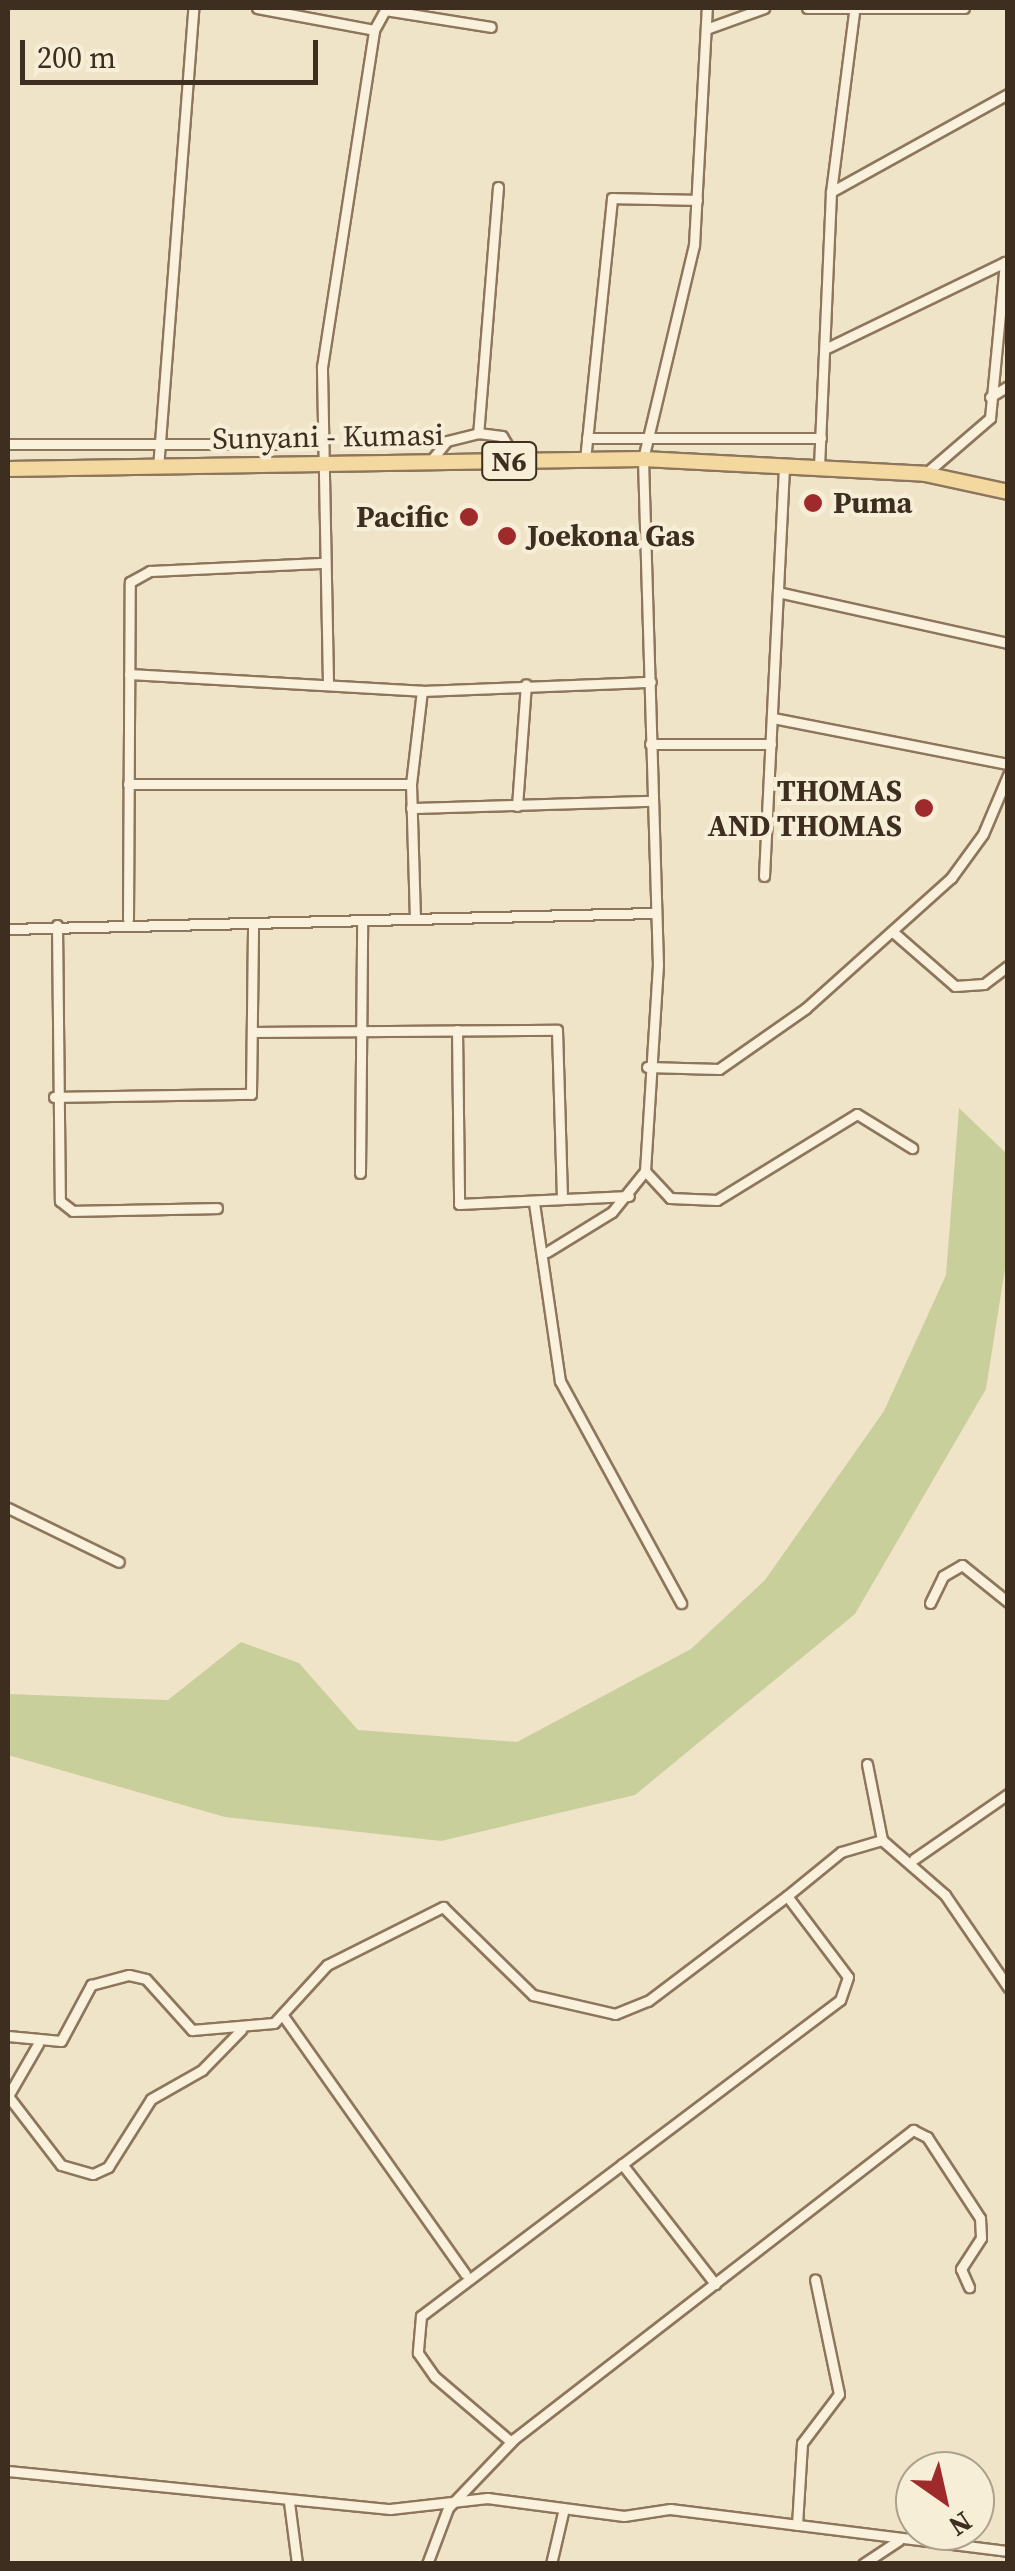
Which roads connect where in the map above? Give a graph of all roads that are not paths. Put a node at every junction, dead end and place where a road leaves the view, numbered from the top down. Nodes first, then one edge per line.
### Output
1 (192, 8) edge
2 (258, 8) edge
3 (707, 8) edge
4 (764, 8) edge
5 (807, 8) edge
6 (964, 8) edge
7 (386, 9) edge
8 (879, 10) edge
9 (854, 13) junction
10 (490, 27) dead end
11 (374, 30) junction
12 (706, 30) junction
13 (1008, 94) edge
14 (498, 187) dead end
15 (831, 192) junction
16 (697, 200) junction
17 (1006, 261) edge
18 (828, 348) junction
19 (1008, 386) edge
20 (990, 397) junction
21 (478, 433) junction
22 (648, 434) junction
23 (587, 438) junction
24 (822, 438) junction
25 (8, 444) edge
26 (322, 444) junction
27 (160, 446) junction
28 (643, 459) junction
29 (585, 460) junction
30 (516, 461) junction
31 (429, 463) junction
32 (323, 464) junction
33 (784, 465) junction
34 (158, 468) junction
35 (820, 468) junction
36 (8, 469) edge
37 (924, 474) junction
38 (1008, 492) edge
39 (321, 563) junction
40 (778, 592) junction
41 (1008, 643) edge
42 (129, 674) junction
43 (328, 682) junction
44 (651, 682) junction
45 (526, 684) junction
46 (422, 692) junction
47 (773, 718) junction
48 (650, 744) junction
49 (771, 744) junction
50 (1008, 764) edge
51 (1006, 783) edge
52 (128, 784) junction
53 (411, 784) junction
54 (648, 801) junction
55 (517, 806) junction
56 (411, 808) junction
57 (764, 876) dead end
58 (653, 914) junction
59 (415, 919) junction
60 (128, 920) junction
61 (362, 922) junction
62 (57, 925) junction
63 (253, 925) junction
64 (8, 929) edge
65 (893, 932) junction
66 (1008, 966) edge
67 (361, 1029) junction
68 (458, 1030) junction
69 (254, 1032) junction
70 (647, 1066) junction
71 (54, 1097) junction
72 (912, 1148) dead end
73 (645, 1170) junction
74 (360, 1174) dead end
75 (629, 1196) junction
76 (562, 1198) junction
77 (534, 1203) junction
78 (217, 1208) dead end
79 (547, 1252) junction
80 (8, 1508) edge
81 (119, 1562) dead end
82 (1008, 1602) edge
83 (681, 1603) dead end
84 (930, 1604) dead end
85 (867, 1764) dead end
86 (1008, 1794) edge
87 (882, 1840) junction
88 (914, 1858) junction
89 (787, 1896) junction
90 (1008, 1987) edge
91 (284, 2017) junction
92 (241, 2030) junction
93 (8, 2036) edge
94 (38, 2044) junction
95 (8, 2096) edge
96 (622, 2164) junction
97 (465, 2274) junction
98 (814, 2279) dead end
99 (715, 2284) junction
100 (969, 2287) dead end
101 (511, 2442) junction
102 (8, 2471) edge
103 (288, 2502) junction
104 (448, 2508) junction
105 (564, 2508) junction
106 (797, 2526) junction
107 (895, 2539) edge
108 (895, 2543) edge
109 (1005, 2551) edge
110 (1008, 2563) edge
111 (297, 2564) edge
112 (426, 2564) edge
113 (551, 2564) edge
114 (863, 2564) edge

1 - 27 street
2 - 11 street
3 - 12 street
4 - 12 street
5 - 9 street
6 - 8 street
7 - 10 street
7 - 11 street
8 - 9 street
9 - 15 street
11 - 26 street
12 - 16 street
13 - 15 street
14 - 21 street
15 - 18 street
16 - 22 street
16 - 23 street
17 - 18 street
17 - 20 street
18 - 24 street
19 - 20 street
20 - 37 street
21 - 30 street
21 - 31 street
22 - 23 street
22 - 24 street
22 - 28 street
23 - 29 street
24 - 35 street
25 - 27 street
26 - 27 street
26 - 32 street
27 - 34 street
28 - 29 main road, Sunyani - Kumasi / N6
28 - 33 main road, Sunyani - Kumasi / N6
28 - 44 street
29 - 30 main road, Sunyani - Kumasi / N6
30 - 31 main road, Sunyani - Kumasi / N6
31 - 32 main road, Sunyani - Kumasi / N6
32 - 34 main road, Sunyani - Kumasi / N6
32 - 39 street
33 - 35 main road, Sunyani - Kumasi / N6
33 - 40 street
34 - 36 main road, Sunyani - Kumasi / N6
35 - 37 main road, Sunyani - Kumasi / N6
37 - 38 main road, Sunyani - Kumasi / N6
39 - 42 street
39 - 43 street
40 - 41 street
40 - 47 street
42 - 43 street
42 - 52 street
43 - 46 street
44 - 45 street
44 - 48 street
45 - 46 street
45 - 55 street
46 - 53 street
47 - 49 street
47 - 50 street
48 - 49 street
48 - 54 street
49 - 57 street
51 - 65 street
52 - 53 street
52 - 60 street
53 - 56 street
54 - 55 street
54 - 58 street
55 - 56 street
56 - 59 street
58 - 59 street
58 - 70 street
59 - 61 street
60 - 62 street
60 - 63 street
61 - 63 street
61 - 67 street
62 - 64 street
62 - 71 street
63 - 69 street
65 - 66 street
65 - 70 street
67 - 68 street
67 - 69 street
67 - 74 street
68 - 76 street
68 - 77 street
69 - 71 street
70 - 73 street
71 - 78 street
72 - 73 street
73 - 75 street
75 - 76 street
75 - 79 street
76 - 77 street
77 - 79 street
79 - 83 street
80 - 81 street
82 - 84 street
85 - 87 street
86 - 88 street
87 - 88 street
87 - 89 street
88 - 90 street
89 - 91 street
89 - 96 street
91 - 92 street
91 - 97 street
92 - 94 street
92 - 95 street
93 - 94 street
94 - 95 street
96 - 97 street
96 - 99 street
97 - 101 street
98 - 106 street
99 - 100 street
99 - 101 street
101 - 104 street
102 - 103 street
103 - 104 street
103 - 111 street
104 - 105 street
104 - 112 street
105 - 106 street
105 - 113 street
106 - 107 street
108 - 114 street
109 - 110 street

